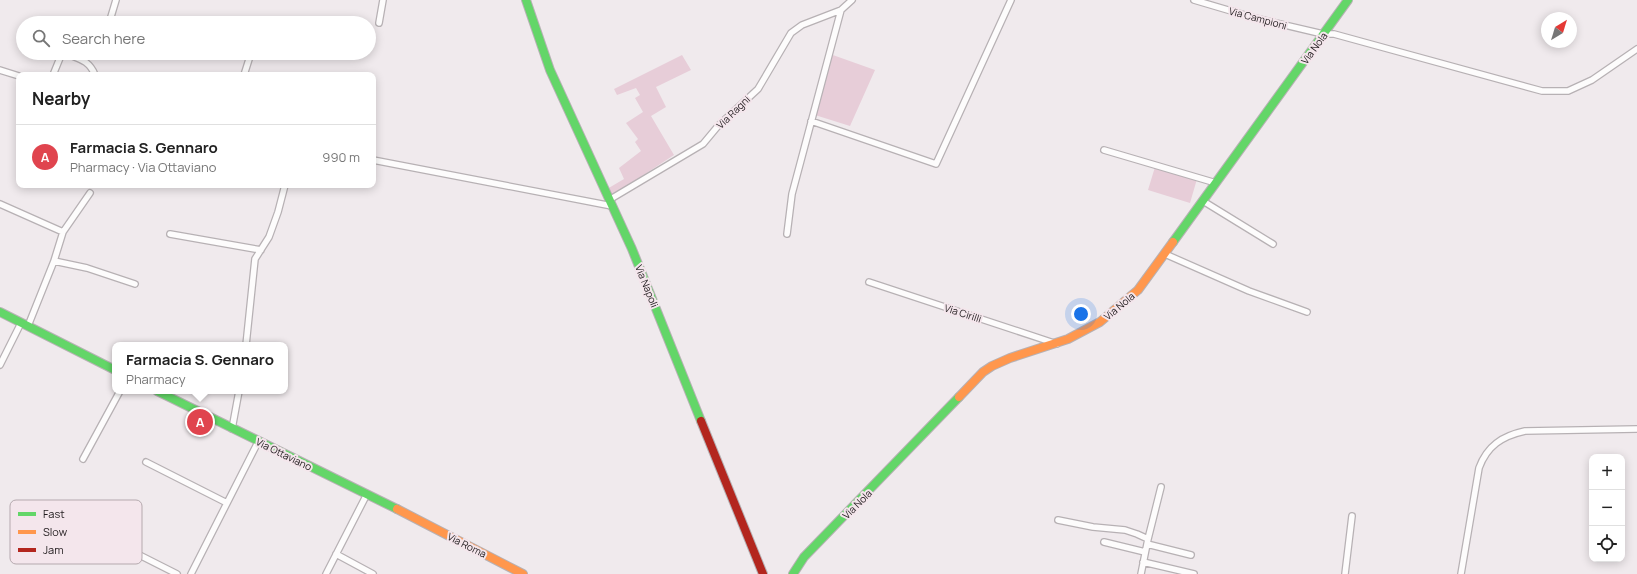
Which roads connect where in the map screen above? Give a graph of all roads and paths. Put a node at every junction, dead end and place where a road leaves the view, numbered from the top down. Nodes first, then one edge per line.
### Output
1 (116, 0) edge
2 (383, 0) edge
3 (526, 0) edge
4 (852, 0) edge
5 (1011, 0) edge
6 (1194, 0) edge
7 (1348, 0) edge
8 (841, 10) junction
9 (111, 16) edge
10 (379, 23) dead end
11 (1323, 34) junction
12 (1637, 49) edge
13 (60, 60) edge
14 (81, 60) edge
15 (249, 60) edge
16 (0, 70) edge
17 (54, 72) edge
18 (94, 72) edge
19 (245, 72) edge
20 (16, 75) edge
21 (811, 121) junction
22 (1104, 150) dead end
23 (376, 161) edge
24 (1216, 183) junction
25 (284, 188) edge
26 (90, 193) dead end
27 (1203, 201) junction
28 (611, 203) junction
29 (0, 204) edge
30 (63, 232) junction
31 (170, 234) dead end
32 (788, 234) dead end
33 (1273, 244) dead end
34 (261, 250) junction
35 (1165, 254) junction
36 (54, 261) junction
37 (870, 282) dead end
38 (135, 284) dead end
39 (0, 312) edge
40 (1307, 312) dead end
41 (24, 324) junction
42 (246, 342) edge
43 (1057, 344) junction
44 (0, 365) edge
45 (112, 368) edge
46 (118, 394) edge
47 (163, 394) edge
48 (238, 394) edge
49 (232, 429) junction
50 (1637, 429) edge
51 (258, 442) junction
52 (83, 459) dead end
53 (146, 462) dead end
54 (1161, 487) dead end
55 (367, 494) junction
56 (227, 503) junction
57 (411, 516) joint
58 (1352, 516) dead end
59 (1058, 520) dead end
60 (1104, 542) dead end
61 (1147, 542) junction
62 (1145, 552) junction
63 (336, 554) junction
64 (1191, 555) dead end
65 (142, 556) edge
66 (1143, 562) junction
67 (177, 574) edge
68 (191, 574) edge
69 (326, 574) edge
70 (373, 574) edge
71 (523, 574) edge
72 (763, 574) edge
73 (793, 574) edge
74 (1141, 574) edge
75 (1194, 574) edge
76 (1345, 574) edge
77 (1461, 574) edge

1 - 9 street
2 - 10 street
3 - 28 street, Via Napoli
4 - 8 street, Via Ragni
5 - 21 street
6 - 11 street, Via Campioni
7 - 11 street, Via Nola
8 - 21 street
8 - 28 street, Via Ragni
11 - 12 street, Via Campioni
11 - 24 street, Via Nola
13 - 17 street
14 - 18 street
15 - 19 street
16 - 20 street
21 - 32 street
22 - 24 street
23 - 28 street
24 - 27 street, Via Nola
25 - 34 street
26 - 30 street
27 - 33 street
27 - 35 street, Via Nola
28 - 72 street, Via Napoli
29 - 30 street
30 - 36 street
31 - 34 street
34 - 42 street
35 - 40 street
35 - 43 street, Via Nola
36 - 38 street
36 - 41 street
37 - 43 street, Via Cirilli
39 - 41 street
41 - 44 street
41 - 45 street
43 - 73 street, Via Nola
46 - 52 street
47 - 49 street, Via Ottaviano
48 - 49 street
49 - 51 street, Via Ottaviano
50 - 77 street
51 - 55 street, Via Ottaviano
51 - 56 street
53 - 56 street
54 - 61 street
55 - 57 street, Via Ottaviano
55 - 63 street
56 - 68 street
57 - 71 street, Via Roma
58 - 76 street
59 - 61 street
60 - 62 street
61 - 62 street
61 - 64 street
62 - 66 street
63 - 69 street
63 - 70 street
65 - 67 street
66 - 74 street
66 - 75 street

